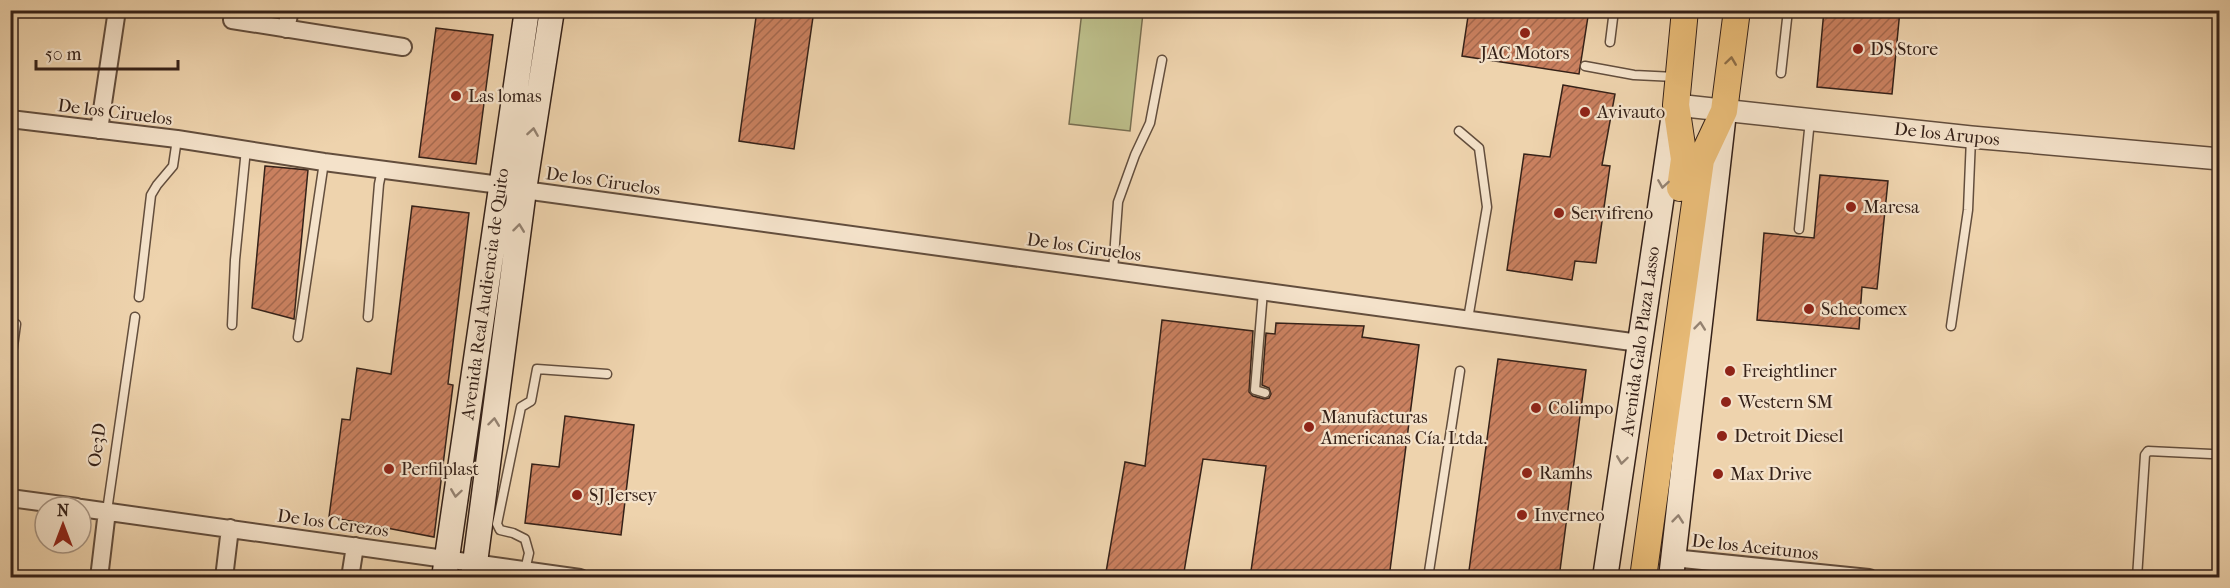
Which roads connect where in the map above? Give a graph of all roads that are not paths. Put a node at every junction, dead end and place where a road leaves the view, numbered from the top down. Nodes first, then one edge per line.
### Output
1 (117, 10) edge
2 (290, 10) edge
3 (527, 10) edge
4 (552, 10) edge
5 (1614, 10) edge
6 (1685, 10) edge
7 (1737, 10) edge
8 (1788, 10) edge
9 (232, 20) dead end
10 (286, 28) junction
11 (1610, 42) dead end
12 (403, 47) dead end
13 (1162, 60) dead end
14 (1586, 66) dead end
15 (1781, 73) dead end
16 (1678, 77) junction
17 (1676, 105) junction
18 (1724, 111) junction
19 (10, 119) edge
20 (1810, 120) junction
21 (99, 130) junction
22 (1459, 131) dead end
23 (1971, 137) junction
24 (177, 139) junction
25 (246, 149) junction
26 (2220, 159) edge
27 (324, 162) junction
28 (382, 170) junction
29 (500, 185) junction
30 (524, 190) junction
31 (1799, 229) dead end
32 (1113, 271) junction
33 (1263, 291) junction
34 (139, 297) dead end
35 (135, 317) dead end
36 (368, 317) dead end
37 (1468, 320) junction
38 (16, 324) dead end
39 (232, 326) dead end
40 (1951, 326) dead end
41 (298, 337) dead end
42 (1639, 343) junction
43 (10, 369) edge
44 (1460, 371) dead end
45 (607, 374) dead end
46 (1265, 393) dead end
47 (2211, 454) dead end
48 (10, 498) edge
49 (33, 501) edge
50 (93, 509) edge
51 (107, 511) junction
52 (230, 528) junction
53 (355, 546) junction
54 (446, 568) edge
55 (1672, 568) edge
56 (474, 570) edge
57 (525, 570) junction
58 (547, 575) edge
59 (99, 578) edge
60 (224, 578) edge
61 (350, 578) edge
62 (580, 578) edge
63 (1428, 578) edge
64 (1605, 578) edge
65 (1628, 578) edge
66 (1643, 578) edge
67 (1869, 578) edge
68 (2137, 578) edge

1 - 21 street
2 - 10 street
3 - 29 main road, Avenida Real Audiencia de Quito
30 -> 4 main road, Avenida Real Audiencia de Quito
5 - 11 lane
6 - 16 main road, Avenida Galo Plaza Lasso
18 -> 7 main road, Avenida Galo Plaza Lasso
8 - 15 lane
9 - 10 street
10 - 12 street
13 - 32 lane
14 - 16 lane
16 - 17 main road, Avenida Galo Plaza Lasso
17 - 18 street, De los Arupos
17 -> 42 main road, Avenida Galo Plaza Lasso
17 - 65 main road, Avenida Galo Plaza Lasso
18 - 20 street, De los Arupos
55 -> 18 main road, Avenida Galo Plaza Lasso
18 - 66 main road, Avenida Galo Plaza Lasso
19 - 21 street, De los Ciruelos
20 - 23 street, De los Arupos
20 - 31 lane
21 - 24 street, De los Ciruelos
22 - 37 lane
23 - 26 street, De los Arupos
23 - 40 lane
24 - 25 street, De los Ciruelos
24 - 34 lane
25 - 27 street, De los Ciruelos
25 - 39 lane
27 - 28 street, De los Ciruelos
27 - 41 lane
28 - 29 street, De los Ciruelos
28 - 36 lane
29 -> 54 main road, Avenida Real Audiencia de Quito
30 - 32 street, De los Ciruelos
56 -> 30 main road, Avenida Real Audiencia de Quito
32 - 33 street, De los Ciruelos
33 - 37 street, De los Ciruelos
33 - 46 lane
35 - 51 lane, Oe3D
37 - 42 street, De los Ciruelos
38 - 43 lane
42 -> 64 main road, Avenida Galo Plaza Lasso
44 - 63 lane
45 - 57 lane
47 - 68 lane
48 - 49 street, De los Cerezos
50 - 51 street, De los Cerezos
51 - 52 street, De los Cerezos
51 - 59 street, Oe3D
52 - 53 street, De los Cerezos
52 - 60 street
53 - 54 street, De los Cerezos
53 - 61 street
54 - 56 street, De los Cerezos
55 - 67 street, De los Aceitunos
56 - 57 street, De los Cerezos
57 - 58 street, De los Cerezos
58 - 62 street, De los Cerezos

